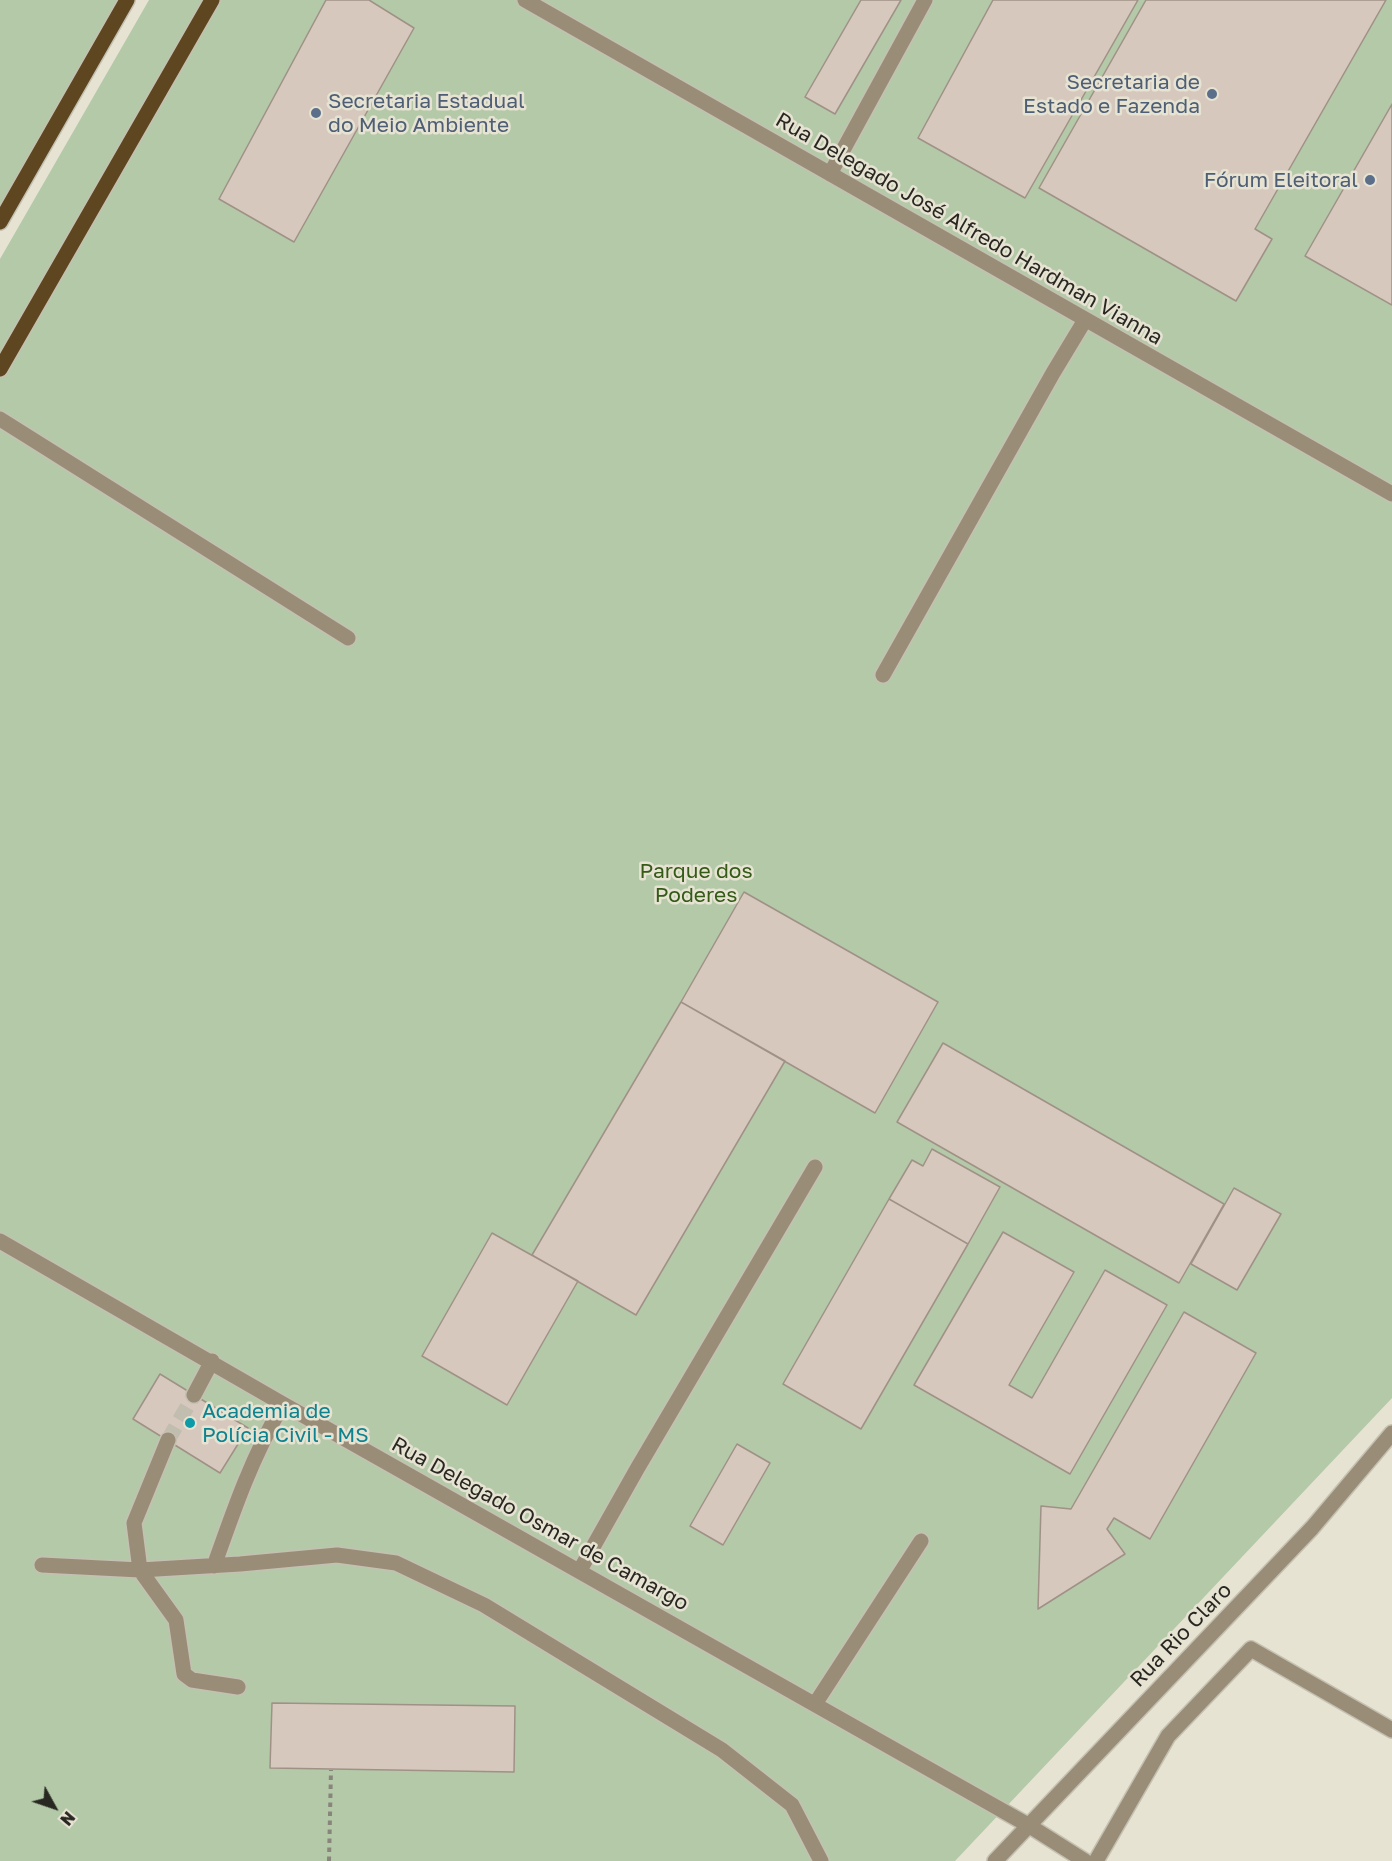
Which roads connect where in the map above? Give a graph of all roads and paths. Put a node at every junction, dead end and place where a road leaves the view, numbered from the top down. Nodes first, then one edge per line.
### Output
1 (128, 0) edge
2 (212, 0) edge
3 (525, 0) edge
4 (926, 0) edge
5 (830, 174) junction
6 (0, 222) edge
7 (1085, 320) junction
8 (0, 369) edge
9 (0, 419) edge
10 (1392, 495) edge
11 (348, 638) dead end
12 (883, 675) dead end
13 (815, 1167) dead end
14 (0, 1241) edge
15 (212, 1361) junction
16 (194, 1395) tunnel mouth
17 (283, 1404) junction
18 (1392, 1433) edge
19 (168, 1440) tunnel mouth
20 (921, 1541) dead end
21 (42, 1565) dead end
22 (214, 1566) junction
23 (140, 1570) junction
24 (580, 1570) junction
25 (238, 1687) dead end
26 (815, 1704) junction
27 (1392, 1730) edge
28 (331, 1770) dead end
29 (1028, 1825) junction
30 (329, 1861) edge
31 (821, 1861) edge
32 (995, 1861) edge
33 (1084, 1861) edge
34 (1096, 1861) edge

1 - 6 main road
2 - 8 main road
3 - 5 street, Rua Delegado José Alfredo Hardman Vianna
4 - 5 street
5 - 7 street, Rua Delegado José Alfredo Hardman Vianna
7 - 10 street, Rua Delegado José Alfredo Hardman Vianna
7 - 12 street
9 - 11 street
13 - 24 street
14 - 15 street, Rua Delegado Osmar de Camargo
15 - 16 street
15 - 17 street, Rua Delegado Osmar de Camargo
17 - 22 street
17 - 24 street, Rua Delegado Osmar de Camargo
18 - 29 street, Rua Rio Claro
19 - 23 street
20 - 26 street
21 - 23 street
22 - 23 street
22 - 31 street
23 - 25 street
24 - 26 street, Rua Delegado Osmar de Camargo
26 - 29 street, Rua Delegado Osmar de Camargo
27 - 34 street
28 - 30 path
29 - 32 street, Rua Rio Claro
29 - 33 street, Rua Delegado Osmar de Camargo

